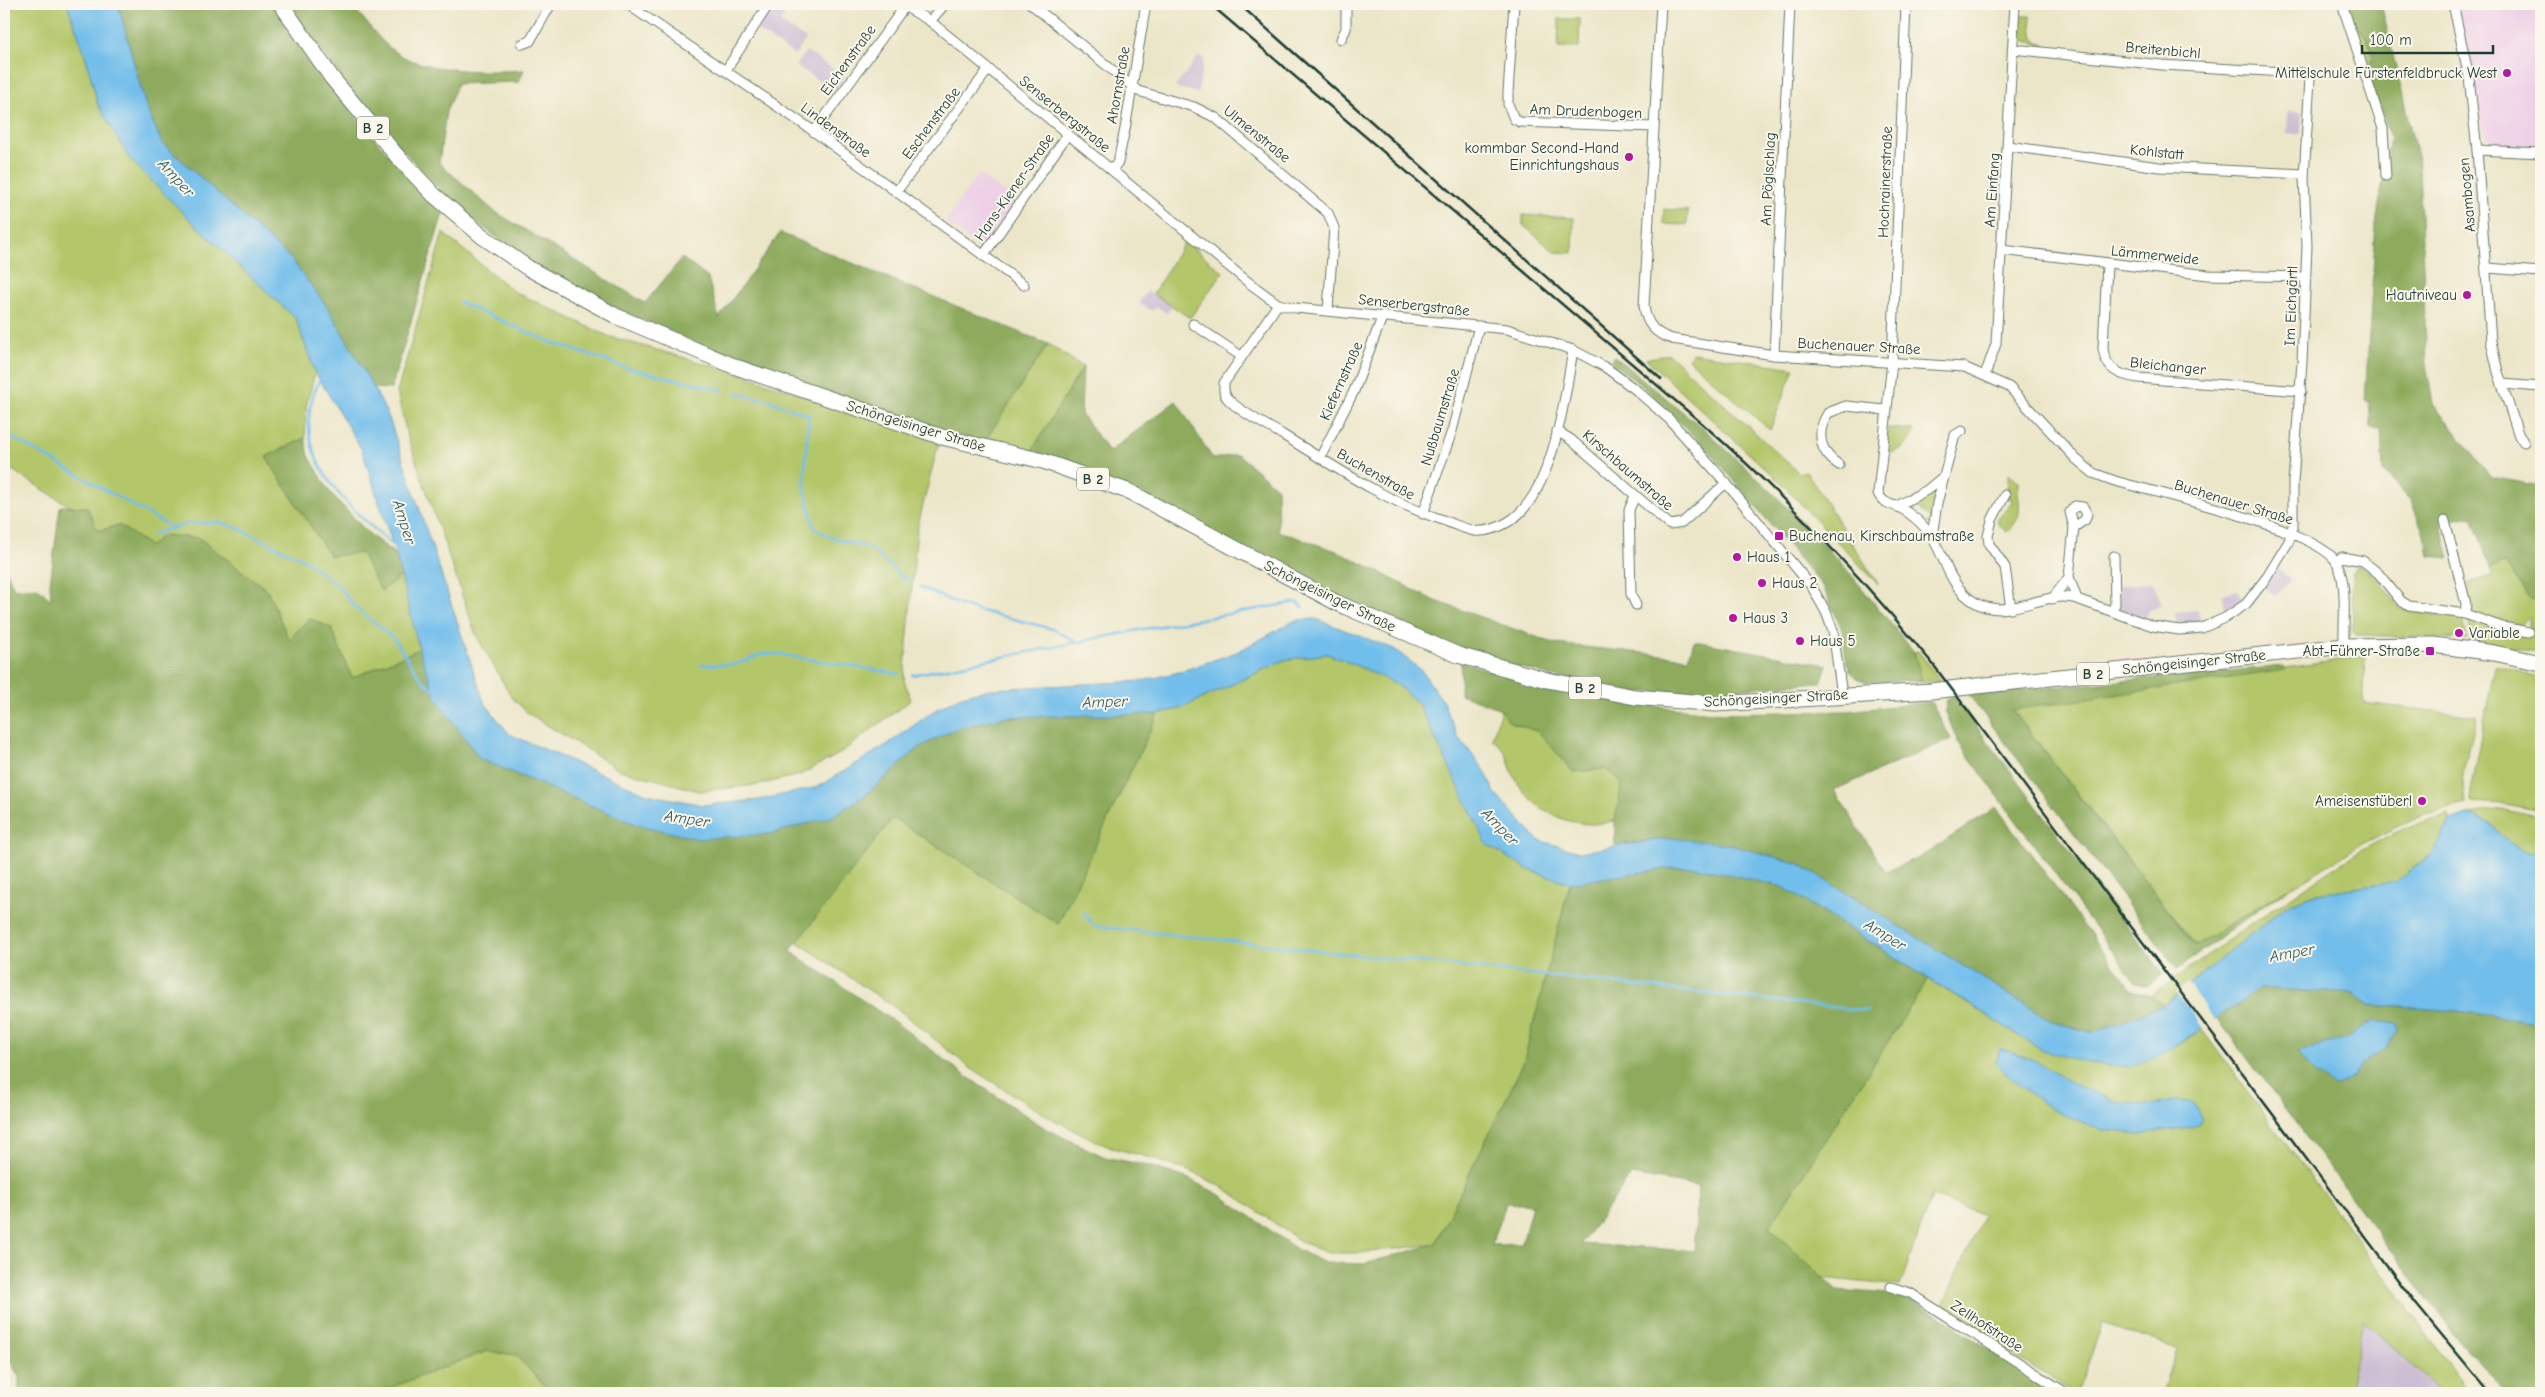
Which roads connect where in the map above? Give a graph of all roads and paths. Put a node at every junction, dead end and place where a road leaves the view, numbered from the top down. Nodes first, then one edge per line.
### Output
1 (281, 4) edge
2 (551, 4) edge
3 (627, 4) edge
4 (769, 4) edge
5 (945, 4) edge
6 (1032, 4) edge
7 (1146, 4) edge
8 (1346, 4) edge
9 (1514, 4) edge
10 (1661, 4) edge
11 (1790, 4) edge
12 (1906, 4) edge
13 (2015, 4) edge
14 (2342, 4) edge
15 (2453, 4) edge
16 (903, 5) edge
17 (930, 22) junction
18 (1341, 39) dead end
19 (522, 44) dead end
20 (2013, 49) junction
21 (726, 70) junction
22 (988, 70) junction
23 (2310, 79) joint
24 (1133, 87) junction
25 (1654, 127) junction
26 (814, 132) junction
27 (1068, 134) junction
28 (2008, 146) junction
29 (2477, 150) junction
30 (2541, 153) edge
31 (1112, 170) junction
32 (2304, 174) junction
33 (2386, 176) dead end
34 (896, 192) junction
35 (2002, 250) junction
36 (983, 256) junction
37 (2107, 264) junction
38 (2487, 268) junction
39 (2541, 272) edge
40 (2306, 277) junction
41 (1024, 285) dead end
42 (1278, 304) junction
43 (1328, 310) junction
44 (1383, 315) junction
45 (1193, 324) dead end
46 (1479, 326) junction
47 (1573, 350) junction
48 (1774, 355) junction
49 (1241, 356) junction
50 (1892, 362) junction
51 (1985, 375) junction
52 (2502, 384) junction
53 (2541, 386) edge
54 (2301, 391) junction
55 (1885, 410) junction
56 (1557, 431) junction
57 (1962, 431) dead end
58 (2524, 442) dead end
59 (1320, 458) junction
60 (1840, 465) dead end
61 (1945, 476) junction
62 (1726, 483) junction
63 (2006, 495) dead end
64 (1634, 496) junction
65 (1897, 506) junction
66 (1423, 514) junction
67 (2445, 521) dead end
68 (2074, 527) dead end
69 (2291, 533) junction
70 (1932, 536) junction
71 (2114, 556) dead end
72 (2336, 561) junction
73 (2069, 577) junction
74 (2052, 599) junction
75 (2077, 599) junction
76 (1636, 605) dead end
77 (2011, 608) junction
78 (2112, 611) junction
79 (2465, 614) junction
80 (2529, 632) dead end
81 (2344, 646) junction
82 (2541, 663) edge
83 (1842, 695) junction
84 (1891, 1287) dead end
85 (2066, 1393) edge

1 - 83 main road, Schöngeisinger Straße / B 2
2 - 19 street
3 - 21 street, Lindenstraße
4 - 21 street
5 - 17 street
6 - 24 street, Ulmenstraße
7 - 24 street, Ahornstraße
8 - 18 street
9 - 25 street, Am Drudenbogen
10 - 25 street, Buchenauer Straße
11 - 48 street, Am Pöglschlag
12 - 50 street, Hochrainerstraße
13 - 20 street, Am Einfang
14 - 33 street
15 - 29 street, Asambogen
16 - 17 street, Senserbergstraße
16 - 26 street, Eichenstraße
17 - 22 street, Senserbergstraße
20 - 23 street, Breitenbichl
20 - 28 street, Am Einfang
21 - 26 street, Lindenstraße
22 - 27 street, Senserbergstraße
22 - 34 street, Eschenstraße
23 - 32 street, Im Eichgärtl
24 - 31 street, Ahornstraße
24 - 43 street, Ulmenstraße
25 - 48 street, Buchenauer Straße
26 - 34 street, Lindenstraße
27 - 31 street, Senserbergstraße
27 - 36 street, Hans-Kiener-Straße
28 - 32 street, Kohlstatt
28 - 35 street, Am Einfang
29 - 30 street
29 - 38 street, Asambogen
31 - 42 street, Senserbergstraße
32 - 40 street, Im Eichgärtl
34 - 36 street, Lindenstraße
35 - 37 street, Lämmerweide
35 - 51 street, Am Einfang
36 - 41 street, Lindenstraße
37 - 40 street, Lämmerweide
37 - 54 street, Bleichanger
38 - 39 street
38 - 52 street, Asambogen
40 - 54 street, Im Eichgärtl
42 - 43 street, Senserbergstraße
42 - 49 street, Buchenstraße
43 - 44 street, Senserbergstraße
44 - 46 street, Senserbergstraße
44 - 59 street, Kiefernstraße
45 - 49 street
46 - 47 street, Senserbergstraße
46 - 66 street, Nußbaumstraße
47 - 56 street, Buchenstraße
47 - 62 street, Senserbergstraße
48 - 50 street, Buchenauer Straße
49 - 59 street, Buchenstraße
50 - 51 street, Buchenauer Straße
50 - 55 street
51 - 69 street, Buchenauer Straße
52 - 53 street
52 - 58 street, Asambogen
54 - 69 street, Im Eichgärtl
55 - 60 street
55 - 65 street
56 - 64 street, Kirschbaumstraße
56 - 66 street, Buchenstraße
57 - 61 street
59 - 66 street, Buchenstraße
61 - 65 street
61 - 70 street
62 - 64 street, Kirschbaumstraße
62 - 83 street, Senserbergstraße
63 - 77 street
64 - 76 street
65 - 70 street
67 - 79 street
68 - 73 street
69 - 72 street, Buchenauer Straße
69 - 78 street
70 - 77 street
71 - 78 street
72 - 79 street
72 - 81 street
73 - 74 street
73 - 75 street
74 - 75 street
74 - 77 street
75 - 78 street
79 - 80 street
81 - 82 main road, Schöngeisinger Straße / B 2
81 - 83 main road, Schöngeisinger Straße / B 2
84 - 85 street, Zellhofstraße

